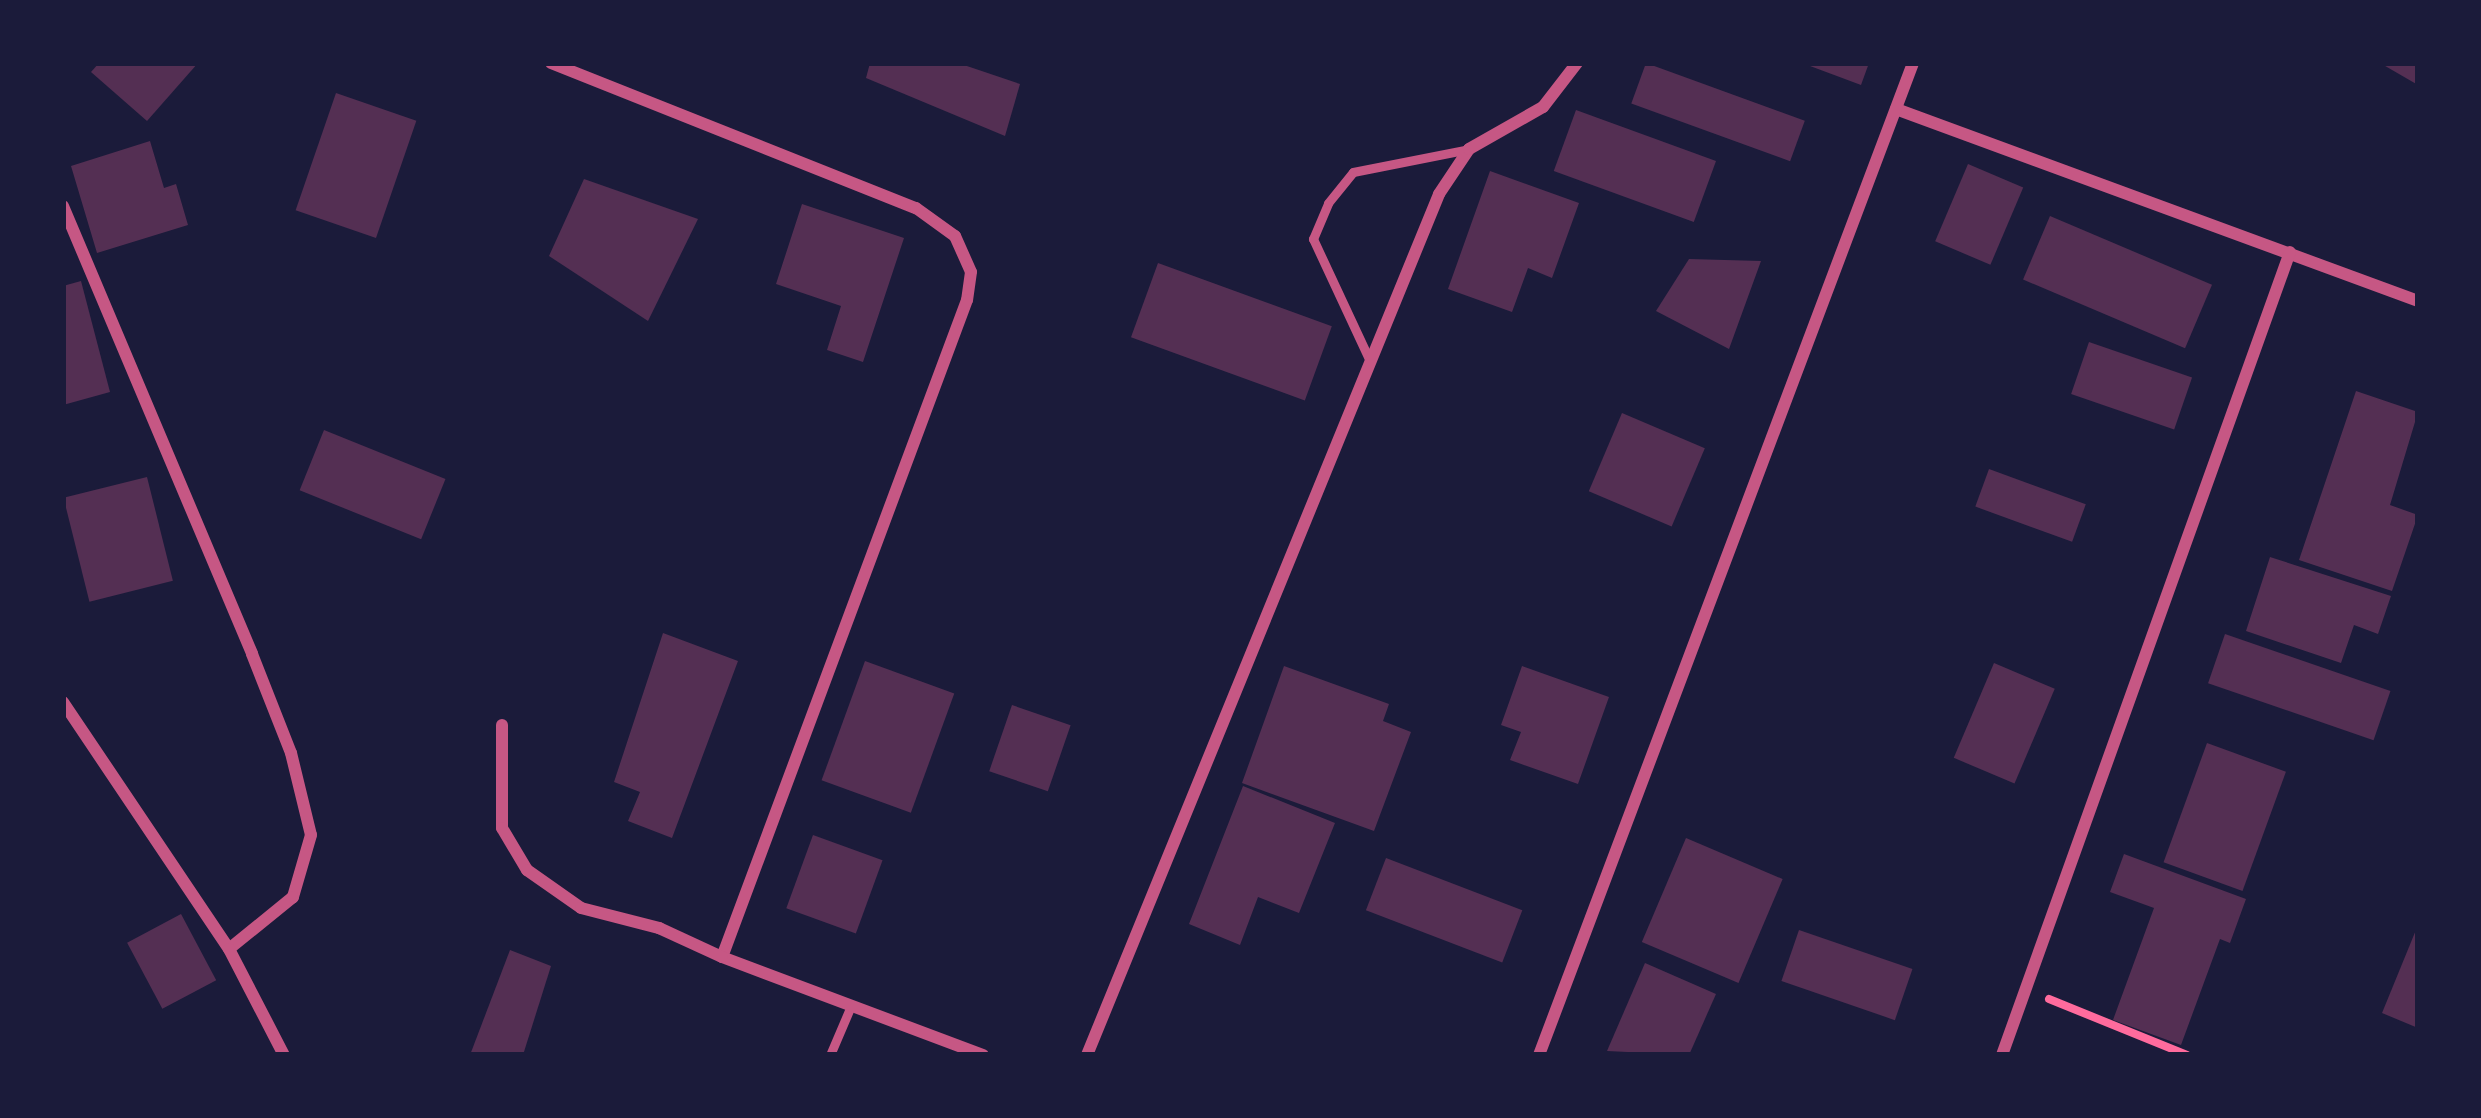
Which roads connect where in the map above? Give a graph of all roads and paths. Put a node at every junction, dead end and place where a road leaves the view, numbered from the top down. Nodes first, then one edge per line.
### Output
1 (551, 63) edge
2 (1577, 63) edge
3 (1913, 63) edge
4 (1896, 109) junction
5 (1469, 149) junction
6 (63, 206) edge
7 (2290, 251) junction
8 (2418, 301) edge
9 (1370, 362) junction
10 (63, 702) edge
11 (502, 725) dead end
12 (229, 949) junction
13 (722, 957) junction
14 (2025, 990) junction
15 (850, 1008) junction
16 (284, 1055) edge
17 (830, 1055) edge
18 (983, 1055) edge
19 (1087, 1055) edge
20 (1539, 1055) edge
21 (2002, 1055) edge
22 (2187, 1055) edge

1 - 13 street
2 - 5 street
3 - 4 street
4 - 7 street
4 - 20 street
5 - 9 street
5 - 9 lane
6 - 12 street
7 - 8 street
7 - 14 street
9 - 19 street
10 - 12 street
11 - 13 street
12 - 16 street
13 - 15 street
14 - 21 street
14 - 22 path
15 - 17 lane
15 - 18 street

